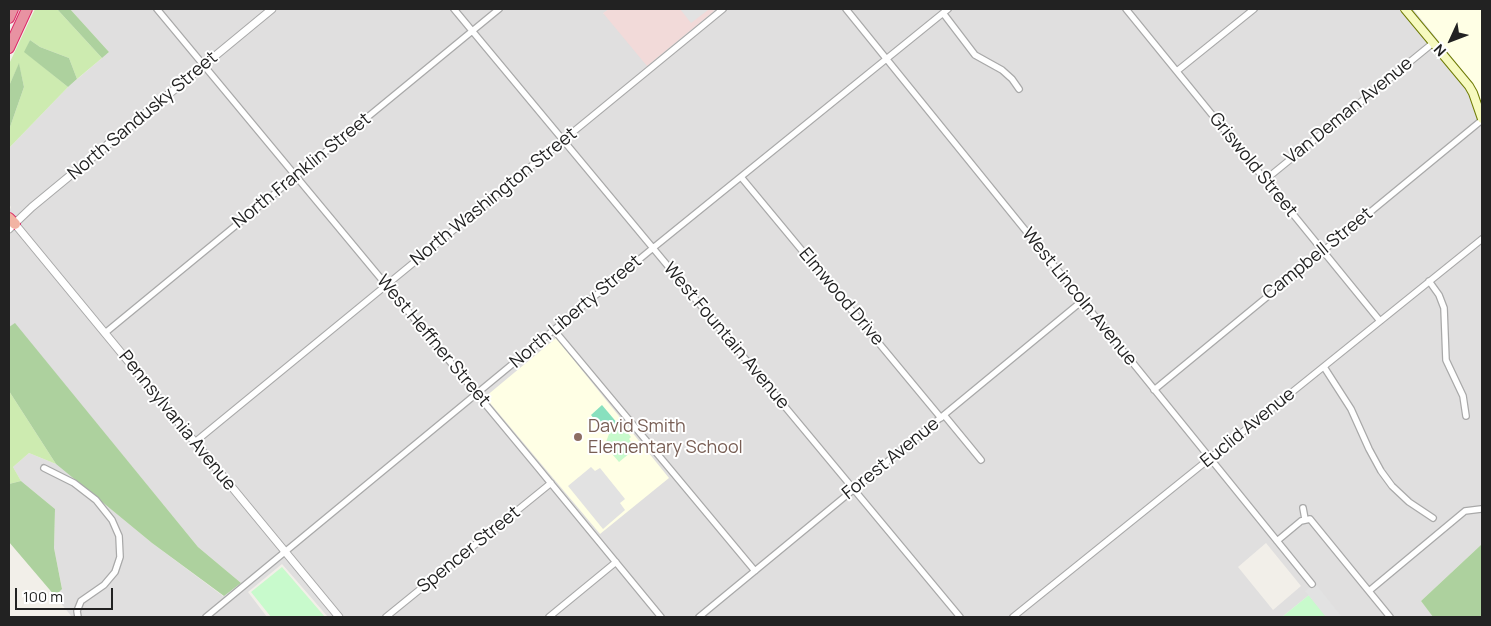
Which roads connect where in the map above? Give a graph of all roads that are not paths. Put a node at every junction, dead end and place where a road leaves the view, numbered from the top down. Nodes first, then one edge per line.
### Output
1 (13, 9) edge
2 (27, 9) edge
3 (157, 9) edge
4 (272, 9) edge
5 (454, 9) edge
6 (499, 9) edge
7 (723, 9) edge
8 (846, 9) edge
9 (1126, 9) edge
10 (1406, 9) edge
11 (1250, 10) edge
12 (946, 11) edge
13 (9, 18) edge
14 (472, 31) junction
15 (1433, 42) junction
16 (9, 48) edge
17 (886, 59) junction
18 (204, 65) junction
19 (1176, 71) junction
20 (1019, 89) dead end
21 (1482, 120) edge
22 (563, 140) junction
23 (296, 176) junction
24 (741, 177) junction
25 (1265, 180) junction
26 (11, 224) edge
27 (1482, 238) edge
28 (653, 248) junction
29 (1323, 251) junction
30 (1429, 281) junction
31 (387, 285) junction
32 (1082, 301) junction
33 (1380, 321) junction
34 (554, 330) junction
35 (105, 333) junction
36 (1324, 367) junction
37 (1154, 390) junction
38 (477, 394) junction
39 (1466, 416) dead end
40 (942, 417) junction
41 (195, 442) junction
42 (1210, 459) junction
43 (981, 460) dead end
44 (44, 468) dead end
45 (551, 483) junction
46 (854, 490) junction
47 (1303, 508) dead end
48 (1480, 509) dead end
49 (1433, 518) dead end
50 (1305, 519) junction
51 (1277, 541) junction
52 (286, 552) junction
53 (616, 562) junction
54 (755, 571) junction
55 (1312, 584) dead end
56 (1368, 591) junction
57 (78, 617) edge
58 (206, 617) edge
59 (339, 617) edge
60 (386, 617) edge
61 (549, 617) edge
62 (661, 617) edge
63 (699, 617) edge
64 (960, 617) edge
65 (1014, 617) edge
66 (1390, 617) edge

1 - 13 highway
2 - 16 highway
3 - 18 street, West Heffner Street
4 - 18 street, North Sandusky Street
5 - 14 street, West Fountain Avenue
6 - 14 street, North Franklin Street
7 - 22 street, North Washington Street
8 - 17 street, West Lincoln Avenue
9 - 19 street, Griswold Street
10 - 15 main road
11 - 19 street
12 - 17 street, North Liberty Street
12 - 20 street
14 - 22 street, West Fountain Avenue
14 - 23 street, North Franklin Street
15 - 21 main road
15 - 25 street, Van Deman Avenue
17 - 24 street, North Liberty Street
17 - 32 street, West Lincoln Avenue
18 - 23 street, West Heffner Street
18 - 26 street, North Sandusky Street
19 - 25 street, Griswold Street
21 - 29 street, Campbell Street
22 - 28 street, West Fountain Avenue
22 - 31 street, North Washington Street
23 - 31 street, West Heffner Street
23 - 35 street, North Franklin Street
24 - 28 street, North Liberty Street
24 - 40 street, Elmwood Drive
25 - 29 street, Griswold Street
26 - 35 street, Pennsylvania Avenue
27 - 30 street, Euclid Avenue
28 - 34 street, North Liberty Street
28 - 46 street, West Fountain Avenue
29 - 33 street, Griswold Street
29 - 37 street, Campbell Street
30 - 33 street, Euclid Avenue
30 - 39 street
31 - 38 street, West Heffner Street
31 - 41 street, North Washington Street
32 - 37 street, West Lincoln Avenue
32 - 40 street, Forest Avenue
33 - 36 street, Euclid Avenue
34 - 38 street, North Liberty Street
34 - 54 street
35 - 41 street, Pennsylvania Avenue
36 - 42 street, Euclid Avenue
36 - 49 street
37 - 42 street, West Lincoln Avenue
38 - 45 street, West Heffner Street
38 - 52 street, North Liberty Street
40 - 43 street, Elmwood Drive
40 - 46 street, Forest Avenue
41 - 52 street, Pennsylvania Avenue
42 - 51 street, West Lincoln Avenue
42 - 65 street, Euclid Avenue
44 - 57 street
45 - 53 street, West Heffner Street
45 - 60 street, Spencer Street
46 - 54 street, Forest Avenue
46 - 64 street, West Fountain Avenue
47 - 50 street
48 - 56 street
50 - 51 street
50 - 56 street
51 - 55 street, West Lincoln Avenue
52 - 58 street, North Liberty Street
52 - 59 street, Pennsylvania Avenue
53 - 61 street
53 - 62 street, West Heffner Street
54 - 63 street, Forest Avenue
56 - 66 street

